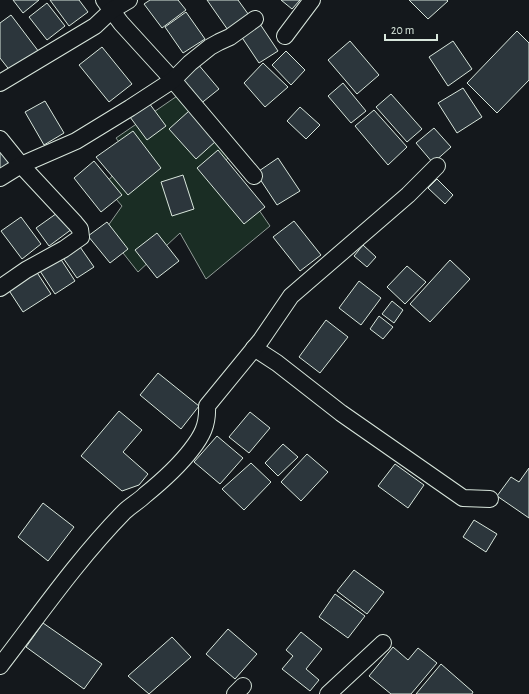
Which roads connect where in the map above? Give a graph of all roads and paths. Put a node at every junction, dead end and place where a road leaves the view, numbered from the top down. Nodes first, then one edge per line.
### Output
1 (130, 0) edge
2 (312, 0) edge
3 (108, 5) edge
4 (255, 19) dead end
5 (284, 36) dead end
6 (173, 80) junction
7 (0, 83) edge
8 (0, 139) edge
9 (21, 165) junction
10 (437, 166) dead end
11 (254, 176) dead end
12 (0, 178) edge
13 (0, 288) edge
14 (254, 348) junction
15 (490, 499) dead end
16 (383, 643) dead end
17 (0, 666) edge
18 (328, 694) edge

1 - 3 street
2 - 5 street
3 - 6 street
3 - 7 street
4 - 6 street
6 - 9 street
6 - 11 street
8 - 9 street
9 - 12 street
9 - 13 street
10 - 14 street
14 - 15 street
14 - 17 street
16 - 18 street

